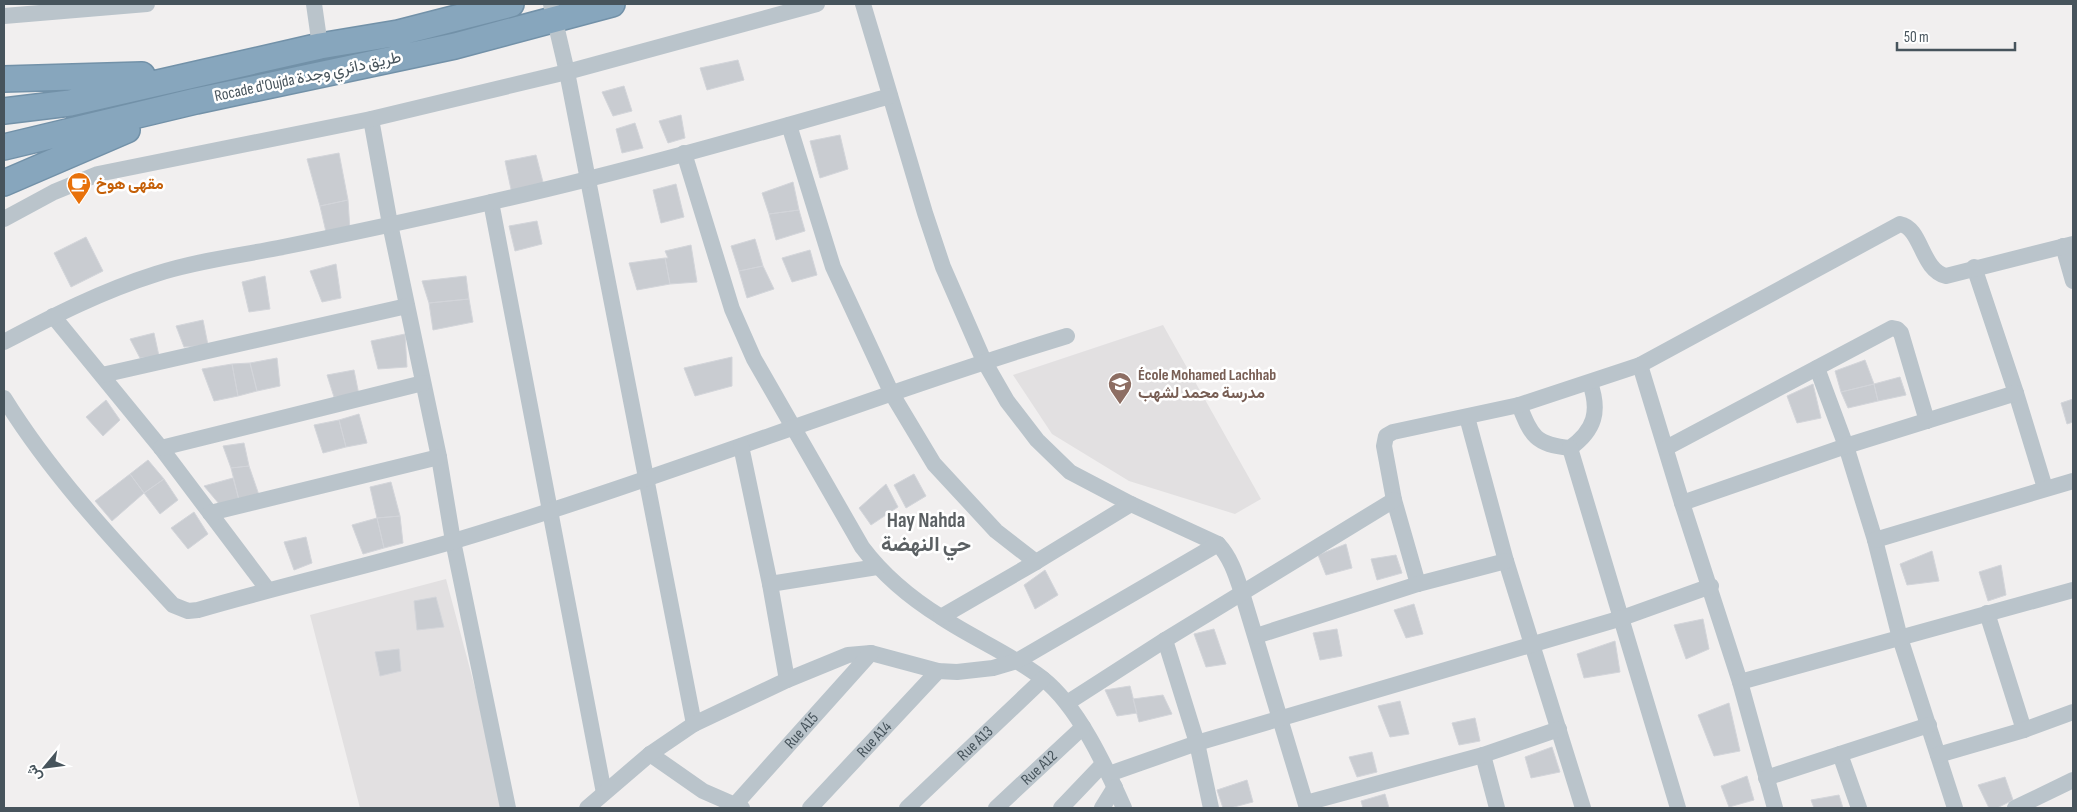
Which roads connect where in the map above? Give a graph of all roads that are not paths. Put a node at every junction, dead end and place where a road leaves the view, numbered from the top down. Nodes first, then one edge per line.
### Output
1 (146, 4) edge
2 (314, 4) edge
3 (511, 4) edge
4 (612, 4) edge
5 (817, 4) edge
6 (863, 4) edge
7 (553, 12) edge
8 (4, 16) edge
9 (320, 46) junction
10 (567, 72) junction
11 (196, 73) junction
12 (4, 79) edge
13 (890, 96) junction
14 (196, 101) junction
15 (4, 112) edge
16 (371, 119) junction
17 (789, 125) junction
18 (4, 147) edge
19 (684, 153) junction
20 (588, 179) junction
21 (4, 183) edge
22 (491, 202) junction
23 (4, 219) edge
24 (390, 224) junction
25 (2068, 245) edge
26 (1974, 267) junction
27 (2073, 281) edge
28 (407, 306) junction
29 (53, 316) junction
30 (1067, 336) dead end
31 (4, 342) edge
32 (984, 361) junction
33 (1640, 364) junction
34 (1818, 368) junction
35 (102, 375) junction
36 (1590, 382) junction
37 (423, 383) junction
38 (2016, 392) junction
39 (892, 394) junction
40 (4, 398) edge
41 (1519, 405) junction
42 (1467, 417) junction
43 (1927, 421) junction
44 (792, 428) junction
45 (741, 446) junction
46 (1846, 446) junction
47 (161, 448) junction
48 (1570, 448) junction
49 (1666, 448) junction
50 (439, 456) junction
51 (645, 478) junction
52 (2073, 481) edge
53 (2045, 488) junction
54 (1394, 500) junction
55 (1682, 503) junction
56 (1131, 504) junction
57 (550, 510) junction
58 (210, 513) junction
59 (1875, 540) junction
60 (453, 541) junction
61 (1218, 544) junction
62 (1506, 561) junction
63 (1036, 562) junction
64 (877, 567) junction
65 (770, 584) junction
66 (1418, 584) junction
67 (1711, 586) junction
68 (268, 590) junction
69 (1242, 593) junction
70 (2072, 593) edge
71 (1987, 613) junction
72 (941, 617) junction
73 (1622, 618) junction
74 (1256, 636) junction
75 (1900, 638) junction
76 (1165, 640) junction
77 (1532, 644) junction
78 (871, 654) junction
79 (1017, 661) junction
80 (938, 671) junction
81 (1043, 678) junction
82 (786, 680) junction
83 (1740, 682) junction
84 (1067, 703) junction
85 (2073, 712) edge
86 (1282, 719) junction
87 (694, 724) junction
88 (1929, 725) junction
89 (1083, 727) junction
90 (1559, 729) junction
91 (2024, 730) junction
92 (1197, 743) junction
93 (650, 754) junction
94 (1840, 754) junction
95 (1938, 755) junction
96 (1483, 756) junction
97 (1109, 775) junction
98 (1766, 778) junction
99 (2073, 780) edge
100 (604, 793) junction
101 (1306, 806) edge
102 (737, 807) edge
103 (508, 808) edge
104 (587, 808) edge
105 (810, 808) edge
106 (907, 808) edge
107 (996, 808) edge
108 (1061, 808) edge
109 (1102, 808) edge
110 (1124, 808) edge
111 (1211, 808) edge
112 (1497, 808) edge
113 (1583, 808) edge
114 (1678, 808) edge
115 (1775, 808) edge
116 (1859, 808) edge
117 (1956, 808) edge
118 (2015, 808) edge

1 - 8 street
2 - 9 street
3 - 9 highway, Rocade d'Oujda طريق دائري وجدة
4 - 7 highway, Rocade d'Oujda طريق دائري وجدة
5 - 10 street
6 - 13 street
7 - 10 street
7 - 14 highway, Rocade d'Oujda طريق دائري وجدة
9 - 11 highway, Rocade d'Oujda طريق دائري وجدة
10 - 16 street
10 - 20 street
11 - 12 highway
11 - 15 highway, Rocade d'Oujda طريق دائري وجدة
13 - 17 street
13 - 32 street
14 - 18 highway, Rocade d'Oujda طريق دائري وجدة
14 - 21 highway
16 - 23 street
16 - 24 street
17 - 19 street
17 - 39 street
19 - 20 street
19 - 44 street
20 - 22 street
20 - 51 street
22 - 24 street
22 - 57 street
24 - 28 street
24 - 29 street
25 - 26 street
25 - 27 street
26 - 33 street
26 - 38 street
28 - 35 street
28 - 37 street
29 - 31 street
29 - 35 street
30 - 32 street
32 - 39 street
32 - 56 street
33 - 36 street
33 - 49 street
34 - 43 street
34 - 46 street
34 - 49 street
35 - 47 street
36 - 41 street
36 - 48 street
37 - 47 street
37 - 50 street
38 - 43 street
38 - 53 street
39 - 44 street
39 - 63 street
40 - 68 street
41 - 42 street
41 - 48 street
42 - 54 street
42 - 62 street
43 - 46 street
44 - 45 street
44 - 64 street
45 - 51 street
45 - 65 street
46 - 55 street
46 - 59 street
47 - 58 street
48 - 73 street
49 - 55 street
50 - 58 street
50 - 60 street
51 - 57 street
51 - 87 street
52 - 53 street
53 - 59 street
54 - 66 street
54 - 69 street
55 - 67 street
56 - 61 street
56 - 63 street
57 - 60 street
57 - 100 street
58 - 68 street
59 - 75 street
60 - 68 street
60 - 103 street
61 - 69 street
61 - 79 street
62 - 66 street
62 - 77 street
63 - 72 street
64 - 65 street
64 - 72 street
65 - 82 street
66 - 74 street
67 - 73 street
67 - 83 street
69 - 74 street
69 - 76 street
70 - 71 street
71 - 75 street
71 - 91 street
72 - 79 street
73 - 77 street
73 - 114 street
74 - 86 street
75 - 83 street
75 - 88 street
76 - 84 street
76 - 92 street
77 - 86 street
77 - 90 street
78 - 80 street
78 - 82 street
78 - 102 street, Rue A15
79 - 80 street
79 - 81 street
80 - 105 street, Rue A14
81 - 84 street
81 - 106 street, Rue A13
82 - 87 street
83 - 98 street
84 - 89 street
85 - 91 street
86 - 92 street
86 - 101 street
87 - 93 street
88 - 94 street
88 - 95 street
89 - 97 street
89 - 107 street, Rue A12
90 - 96 street
90 - 113 street
91 - 95 street
92 - 97 street
92 - 111 street
93 - 100 street
93 - 102 street
94 - 98 street
94 - 116 street
95 - 117 street
96 - 101 street
96 - 112 street
97 - 108 street
97 - 109 street
97 - 110 street
98 - 115 street
99 - 118 street
100 - 104 street

